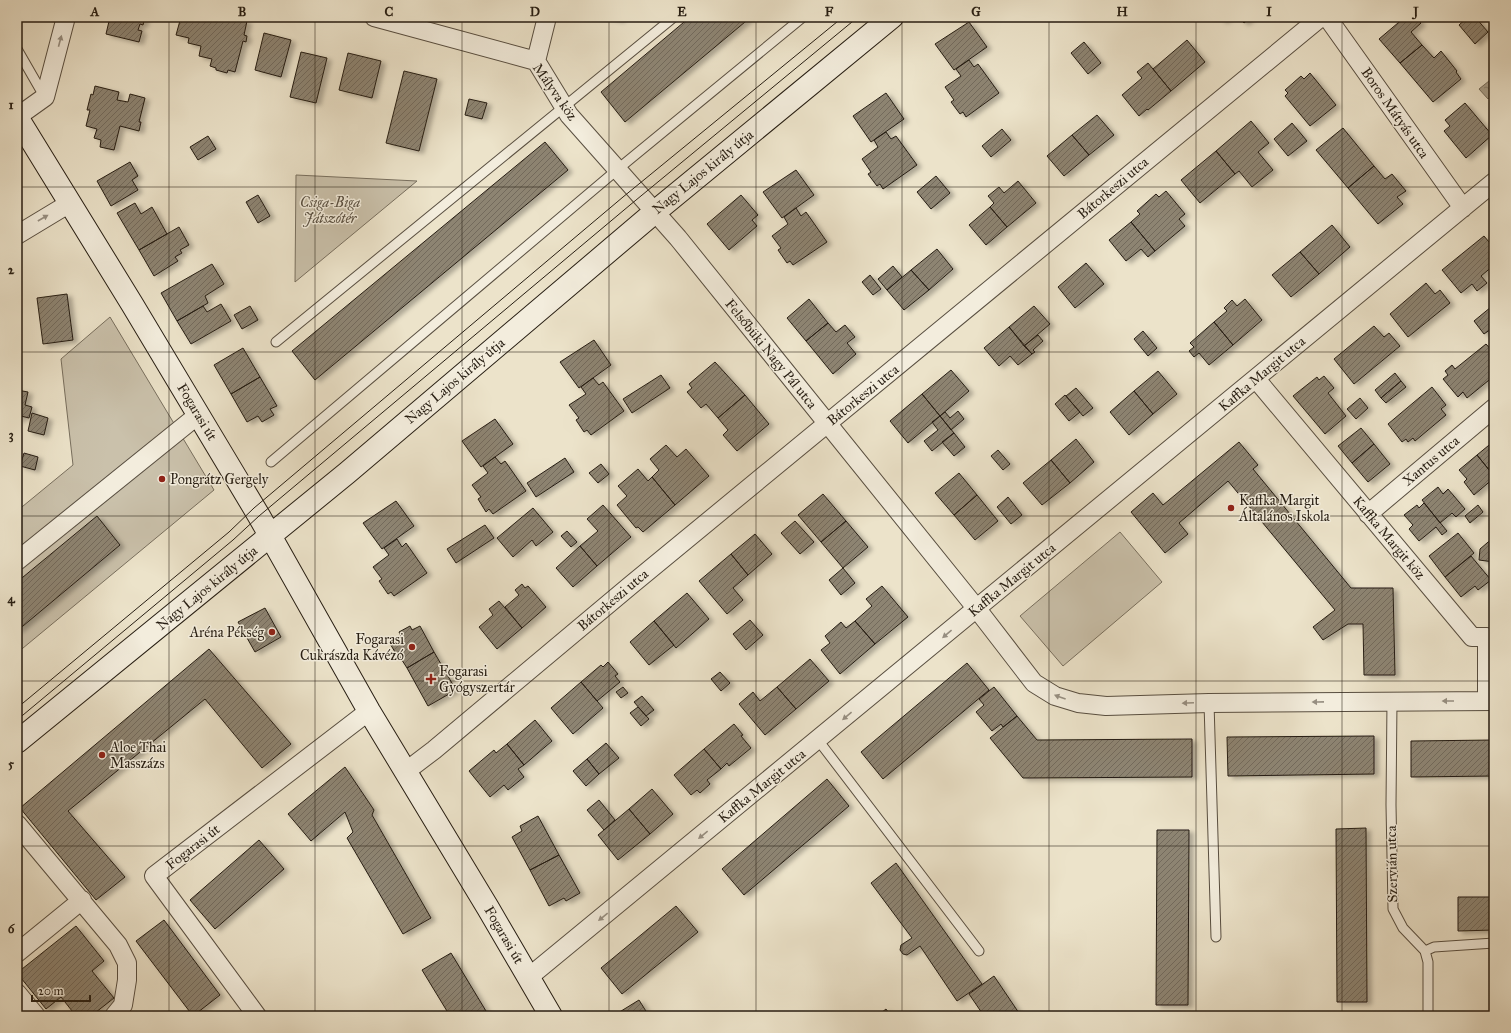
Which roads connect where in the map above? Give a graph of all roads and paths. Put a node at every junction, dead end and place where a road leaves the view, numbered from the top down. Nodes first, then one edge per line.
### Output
1 (66, 17) edge
2 (374, 17) edge
3 (547, 17) edge
4 (674, 17) edge
5 (803, 17) edge
6 (892, 17) edge
7 (1321, 17) edge
8 (1327, 17) edge
9 (17, 49) edge
10 (536, 61) junction
11 (44, 97) junction
12 (564, 107) junction
13 (17, 117) edge
14 (618, 169) junction
15 (1494, 182) edge
16 (70, 202) junction
17 (1462, 208) junction
18 (656, 211) junction
19 (17, 235) edge
20 (276, 342) dead end
21 (1256, 379) junction
22 (1494, 408) edge
23 (198, 415) junction
24 (827, 424) junction
25 (271, 462) dead end
26 (1368, 514) junction
27 (271, 536) junction
28 (17, 561) edge
29 (977, 609) junction
30 (1490, 637) edge
31 (1392, 701) junction
32 (1491, 701) edge
33 (1209, 703) junction
34 (369, 711) junction
35 (818, 740) junction
36 (17, 742) edge
37 (405, 772) junction
38 (17, 824) edge
39 (82, 900) junction
40 (1216, 937) dead end
41 (1494, 943) edge
42 (979, 951) dead end
43 (1425, 951) junction
44 (17, 953) edge
45 (528, 977) junction
46 (17, 993) edge
47 (36, 1016) edge
48 (114, 1016) edge
49 (257, 1016) edge
50 (551, 1016) edge
51 (1428, 1016) edge

11 -> 1 street
2 - 10 street, Mályva köz
3 - 10 street
4 - 12 lane
5 - 14 lane
6 - 18 main road, Nagy Lajos király útja
7 - 24 street, Bátorkeszi utca
8 - 17 street, Boros Mátyás utca
9 - 11 lane
10 - 12 street, Mályva köz
11 - 13 street
12 - 14 street, Mályva köz
12 - 20 lane
13 - 16 main road, Fogarasi út
14 - 18 street, Mályva köz
14 - 25 lane
15 - 17 street, Kaffka Margit utca
19 -> 16 street
16 - 23 main road, Fogarasi út
17 - 21 street, Kaffka Margit utca
18 - 24 street, Felsőbüki Nagy Pál utca
18 - 27 main road, Nagy Lajos király útja
21 - 26 street, Kaffka Margit köz
21 - 29 street, Kaffka Margit utca
22 - 26 street, Xantus utca
23 - 27 main road, Fogarasi út
23 - 28 street
24 - 29 street, Felsőbüki Nagy Pál utca
24 - 37 street, Bátorkeszi utca
26 - 30 street, Kaffka Margit köz
27 - 34 main road, Fogarasi út
27 - 36 main road, Nagy Lajos király útja
33 -> 29 street
29 -> 35 street, Kaffka Margit utca
30 - 32 street, Kaffka Margit köz
32 -> 31 street
31 -> 33 street
31 - 43 lane, Szervián utca
33 - 40 lane
34 - 37 main road, Fogarasi út
34 - 49 street, Fogarasi út
35 - 42 lane
35 -> 45 street, Kaffka Margit utca
37 - 45 main road, Fogarasi út
38 - 39 street
39 - 44 street
39 - 48 street
41 - 43 lane
43 - 51 lane
45 - 50 main road, Fogarasi út
46 - 47 street

